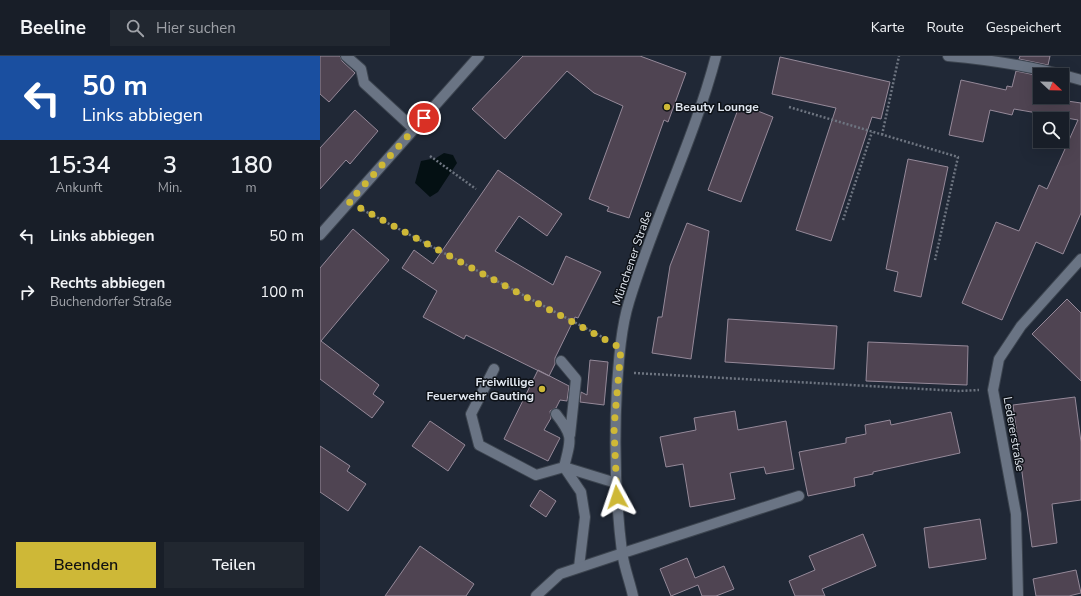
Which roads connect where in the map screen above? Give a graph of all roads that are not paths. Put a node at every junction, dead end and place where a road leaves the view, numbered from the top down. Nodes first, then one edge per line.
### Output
1 (346, 56) edge
2 (479, 56) edge
3 (716, 56) edge
4 (948, 56) edge
5 (964, 57) edge
6 (1081, 80) edge
7 (414, 130) junction
8 (320, 235) edge
9 (1081, 259) edge
10 (561, 361) dead end
11 (494, 369) dead end
12 (556, 414) dead end
13 (570, 443) junction
14 (564, 467) junction
15 (616, 483) junction
16 (799, 496) dead end
17 (623, 553) junction
18 (580, 567) junction
19 (536, 596) edge
20 (633, 596) edge
21 (1018, 596) edge

1 - 7 street
2 - 7 street
3 - 15 street, Münchener Straße
4 - 5 street
5 - 6 street
7 - 8 street
9 - 21 street, Ledererstraße
10 - 13 street
11 - 14 street
12 - 13 street
13 - 14 street
14 - 15 street
14 - 18 street
15 - 17 street, Münchener Straße
16 - 17 street
17 - 18 street
17 - 20 street, Münchener Straße
18 - 19 street

